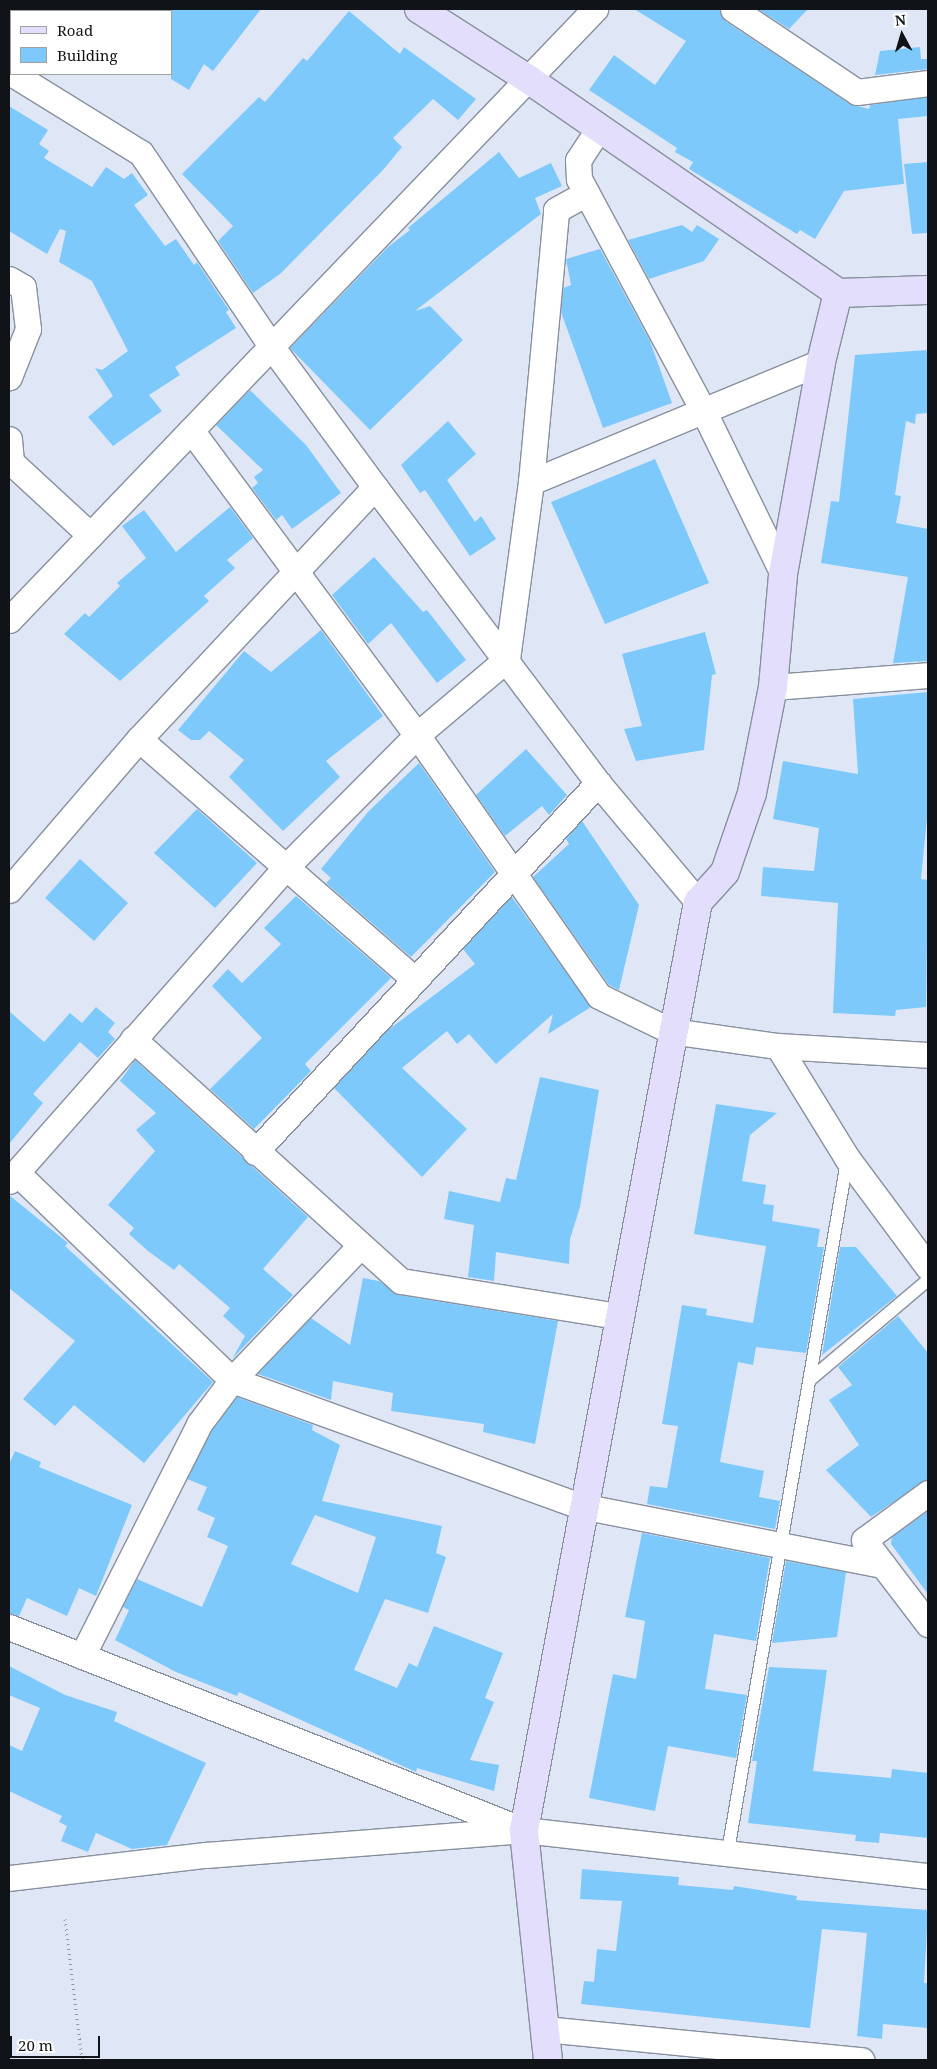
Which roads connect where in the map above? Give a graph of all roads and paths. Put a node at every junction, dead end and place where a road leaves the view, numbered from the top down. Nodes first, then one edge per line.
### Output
1 (419, 9) edge
2 (595, 9) edge
3 (733, 9) edge
4 (15, 75) edge
5 (528, 79) junction
6 (928, 83) edge
7 (599, 128) junction
8 (587, 193) junction
9 (9, 279) edge
10 (928, 290) edge
11 (838, 293) junction
12 (271, 346) junction
13 (821, 362) junction
14 (9, 377) edge
15 (704, 412) junction
16 (191, 430) junction
17 (9, 439) edge
18 (531, 482) junction
19 (375, 487) junction
20 (90, 535) junction
21 (296, 569) junction
22 (783, 574) junction
23 (9, 620) edge
24 (507, 660) junction
25 (928, 674) edge
26 (773, 687) junction
27 (417, 735) junction
28 (139, 739) junction
29 (598, 783) junction
30 (287, 866) junction
31 (516, 873) junction
32 (9, 890) edge
33 (698, 902) junction
34 (414, 980) junction
35 (671, 1031) junction
36 (133, 1039) junction
37 (778, 1046) junction
38 (928, 1055) edge
39 (255, 1152) junction
40 (847, 1158) junction
41 (13, 1177) edge
42 (359, 1247) junction
43 (928, 1267) edge
44 (928, 1280) edge
45 (618, 1316) junction
46 (812, 1378) junction
47 (232, 1380) junction
48 (928, 1493) edge
49 (581, 1506) junction
50 (781, 1546) junction
51 (883, 1565) junction
52 (928, 1624) edge
53 (9, 1627) edge
54 (82, 1656) junction
55 (524, 1830) junction
56 (728, 1851) junction
57 (928, 1876) edge
58 (9, 1878) edge
59 (65, 1919) dead end
60 (544, 2029) junction
61 (82, 2060) edge
62 (548, 2060) edge
63 (861, 2060) edge

1 - 5 street
2 - 5 street
3 - 6 street
4 - 12 street
5 - 7 street
5 - 12 street
7 - 8 street
7 - 11 street
8 - 15 street
8 - 18 street
9 - 14 street
10 - 11 street
11 - 13 street
12 - 16 street
12 - 19 street
13 - 15 street
13 - 22 street
15 - 18 street
15 - 22 street
16 - 20 street
16 - 21 street
17 - 20 street
18 - 24 street
19 - 21 street
19 - 24 street
20 - 23 street
21 - 27 street
21 - 28 street
22 - 26 street
24 - 27 street
24 - 29 street
25 - 26 street
26 - 33 street
27 - 30 street
27 - 31 street
28 - 30 street
28 - 32 street
29 - 31 street
29 - 33 street
30 - 34 street
30 - 36 street
31 - 34 street
31 - 35 street
33 - 35 street
34 - 39 street
35 - 37 street
35 - 45 street
36 - 39 street
36 - 41 street
37 - 38 street
37 - 40 street
39 - 42 street
40 - 43 street
40 - 46 lane
41 - 47 street
42 - 45 street
42 - 47 street
44 - 46 lane
45 - 49 street
46 - 50 lane
47 - 49 street
47 - 54 street
48 - 51 street
49 - 50 street
49 - 55 street
50 - 51 street
50 - 56 lane
51 - 52 street
53 - 54 street
54 - 55 street
55 - 56 street
55 - 58 street
55 - 60 street
56 - 57 street
59 - 61 path
60 - 62 street
60 - 63 street

